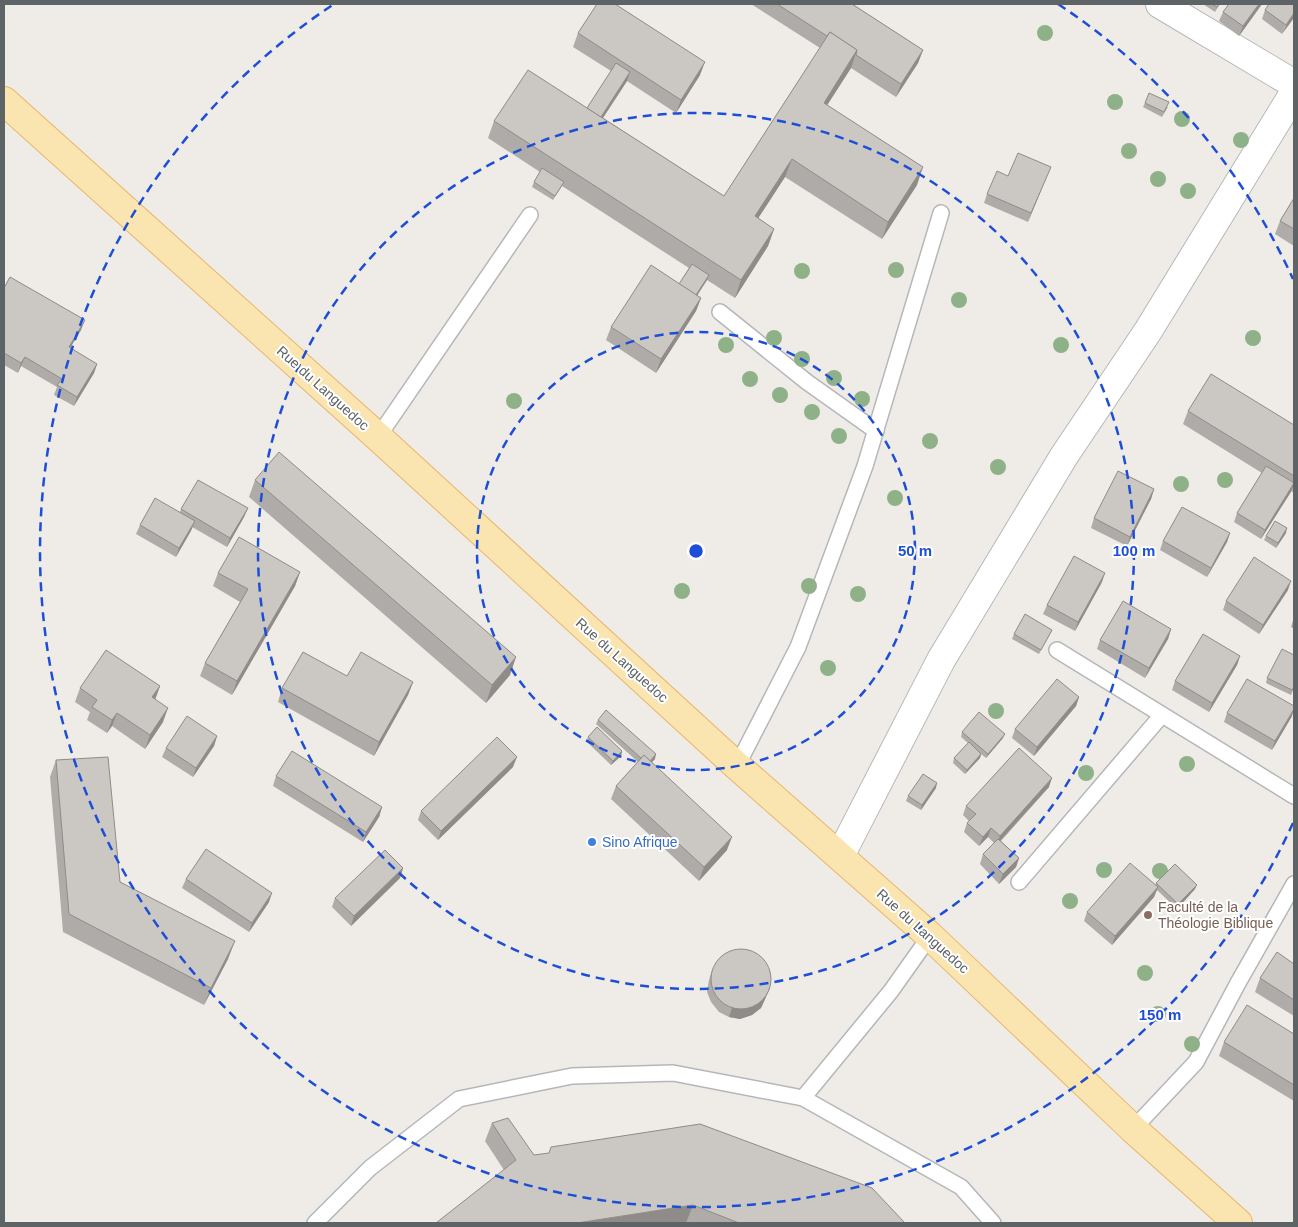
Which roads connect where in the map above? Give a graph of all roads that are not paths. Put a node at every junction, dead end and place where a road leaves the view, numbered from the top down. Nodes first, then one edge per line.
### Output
1 (1160, 4) edge
2 (1294, 84) edge
3 (1294, 93) edge
4 (4, 101) edge
5 (941, 213) dead end
6 (530, 215) dead end
7 (720, 312) dead end
8 (876, 431) junction
9 (378, 437) junction
10 (1057, 650) dead end
11 (1162, 715) junction
12 (737, 766) junction
13 (1294, 796) edge
14 (840, 856) junction
15 (1019, 882) dead end
16 (1294, 884) edge
17 (930, 936) junction
18 (803, 1098) junction
19 (1133, 1128) junction
20 (315, 1223) edge
21 (993, 1223) edge
22 (1238, 1223) edge

1 - 2 street
3 - 14 street
4 - 9 main road, Rue du Languedoc
5 - 8 lane
6 - 9 lane
7 - 8 lane
8 - 12 lane
9 - 12 main road, Rue du Languedoc
10 - 11 lane
11 - 13 lane
11 - 15 lane
12 - 14 main road, Rue du Languedoc
14 - 17 main road, Rue du Languedoc
16 - 19 lane
17 - 18 lane
17 - 19 main road, Rue du Languedoc
18 - 20 lane
18 - 21 lane
19 - 22 main road, Rue du Languedoc

